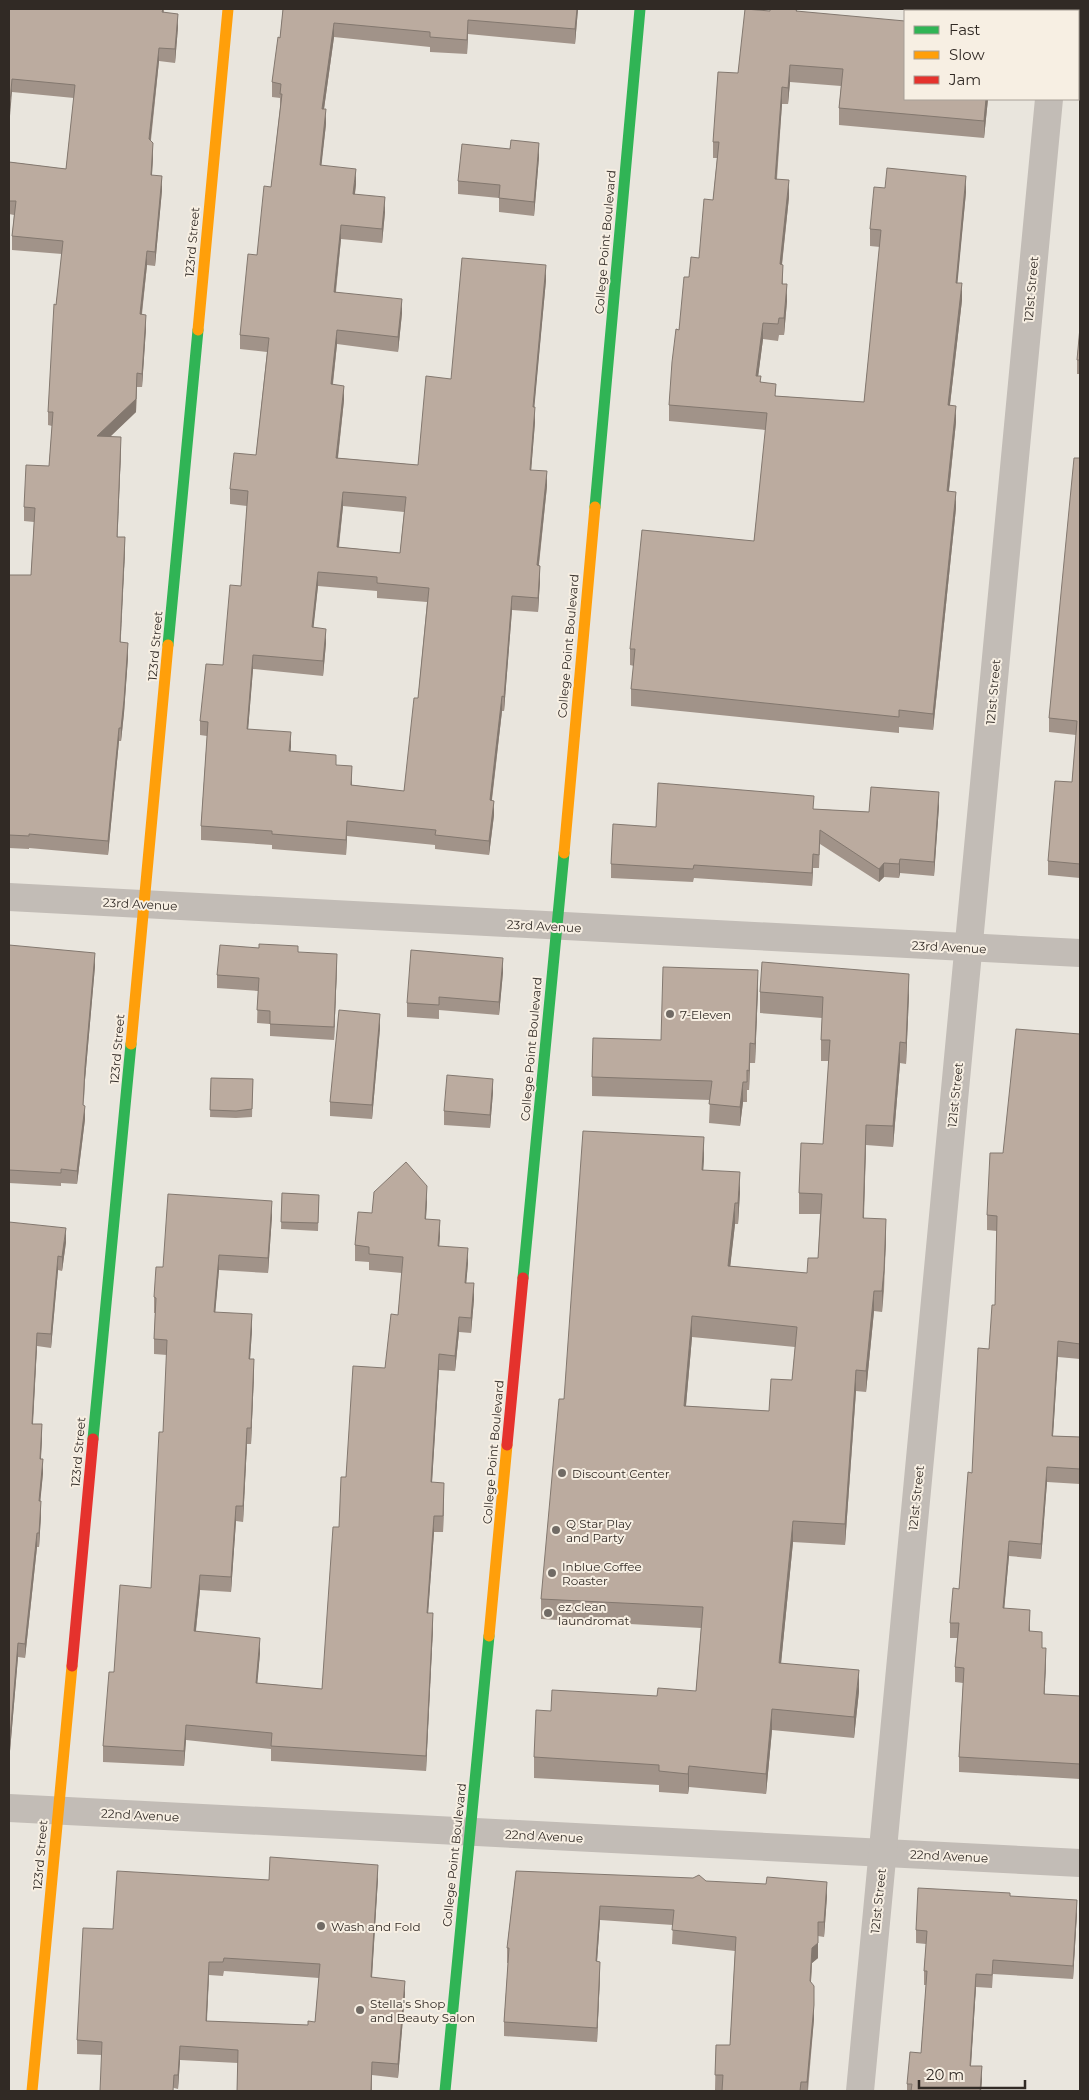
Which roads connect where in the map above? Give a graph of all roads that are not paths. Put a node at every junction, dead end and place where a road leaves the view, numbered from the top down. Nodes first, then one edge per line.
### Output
1 (228, 9) edge
2 (640, 9) edge
3 (1048, 100) edge
4 (9, 898) edge
5 (144, 904) junction
6 (557, 926) junction
7 (969, 948) junction
8 (1080, 953) edge
9 (9, 1808) edge
10 (58, 1810) junction
11 (470, 1833) junction
12 (882, 1853) junction
13 (1080, 1863) edge
14 (32, 2091) edge
15 (445, 2091) edge
16 (860, 2091) edge

1 - 5 street, 123rd Street
2 - 6 street, College Point Boulevard
3 - 7 street, 121st Street
4 - 5 street, 23rd Avenue
5 - 6 street, 23rd Avenue
5 - 10 street, 123rd Street
6 - 7 street, 23rd Avenue
6 - 11 street, College Point Boulevard
7 - 8 street, 23rd Avenue
7 - 12 street, 121st Street
9 - 10 street, 22nd Avenue
10 - 11 street, 22nd Avenue
10 - 14 street, 123rd Street
11 - 12 street, 22nd Avenue
11 - 15 street, College Point Boulevard
12 - 13 street, 22nd Avenue
12 - 16 street, 121st Street

